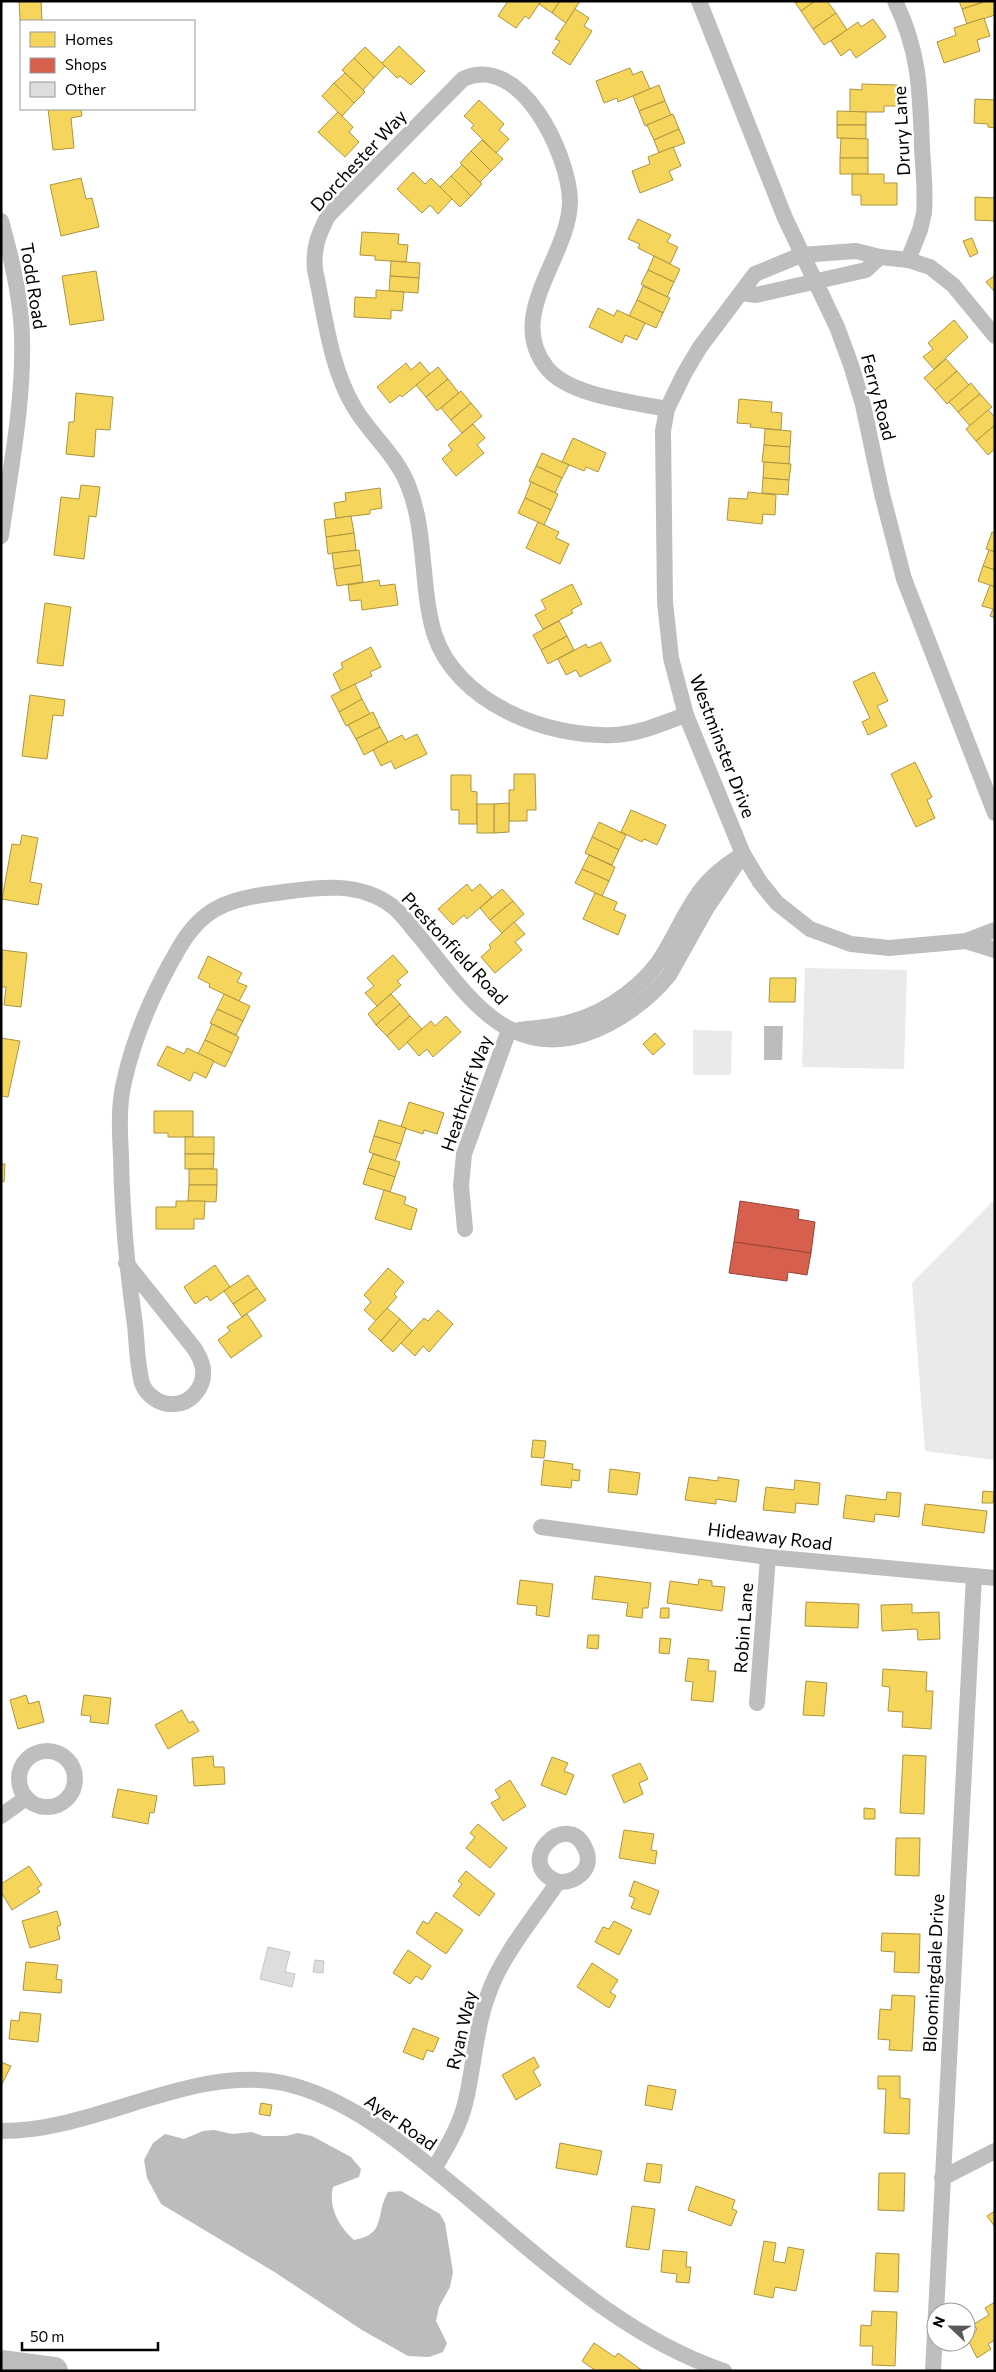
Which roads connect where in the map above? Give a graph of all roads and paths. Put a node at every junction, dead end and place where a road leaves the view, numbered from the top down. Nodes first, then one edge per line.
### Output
1 (699, 1) edge
2 (895, 1) edge
3 (1, 221) edge
4 (801, 255) junction
5 (880, 257) junction
6 (908, 260) junction
7 (815, 281) junction
8 (741, 293) junction
9 (995, 336) edge
10 (667, 408) junction
11 (1, 536) edge
12 (686, 714) junction
13 (995, 813) edge
14 (743, 854) junction
15 (995, 930) edge
16 (966, 941) junction
17 (995, 950) edge
18 (509, 1030) junction
19 (465, 1228) dead end
20 (126, 1263) junction
21 (541, 1527) dead end
22 (768, 1557) junction
23 (974, 1576) junction
24 (995, 1578) edge
25 (757, 1703) dead end
26 (26, 1798) dead end
27 (1, 1816) edge
28 (558, 1882) dead end
29 (1, 2131) edge
30 (995, 2151) edge
31 (434, 2169) junction
32 (942, 2178) junction
33 (1, 2365) edge
34 (18, 2371) edge
35 (54, 2371) edge
36 (724, 2371) edge
37 (933, 2371) edge

1 - 4 street, Ferry Road
2 - 6 street, Drury Lane
3 - 11 street, Todd Road
4 - 5 street, Westminster Drive
4 - 7 street, Ferry Road
4 - 8 street, Westminster Drive
5 - 6 street, Westminster Drive
5 - 7 street
6 - 9 street, Westminster Drive
7 - 8 street
7 - 13 street, Ferry Road
8 - 10 street, Westminster Drive
10 - 12 street, Westminster Drive
10 - 12 street, Dorchester Way
12 - 14 street, Westminster Drive
14 - 16 street, Westminster Drive
14 - 18 street, Prestonfield Road
15 - 16 street, Westminster Drive
16 - 17 street, Westminster Drive
18 - 19 street, Heathcliff Way
18 - 20 street, Prestonfield Road
20 - 20 street, Prestonfield Road
21 - 22 street, Hideaway Road
22 - 23 street, Hideaway Road
22 - 25 street, Robin Lane
23 - 24 street, Hideaway Road
23 - 32 street, Bloomingdale Drive
26 - 27 street
28 - 31 street, Ryan Way
29 - 31 street, Ayer Road
30 - 32 street
31 - 36 street, Ayer Road
32 - 37 street, Bloomingdale Drive
33 - 34 highway
33 - 35 highway

